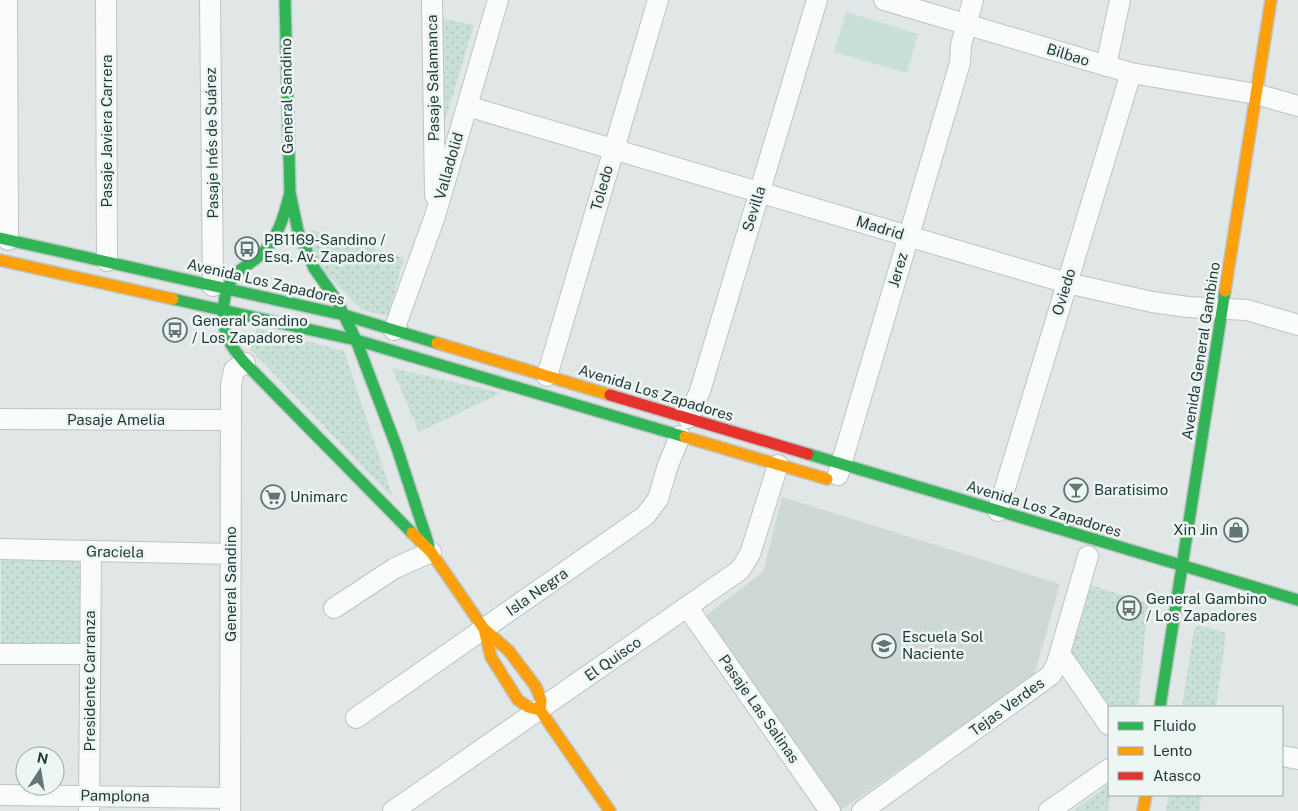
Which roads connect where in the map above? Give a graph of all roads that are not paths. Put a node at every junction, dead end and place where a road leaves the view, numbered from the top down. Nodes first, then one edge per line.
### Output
1 (7, 0) edge
2 (106, 0) edge
3 (210, 0) edge
4 (285, 0) edge
5 (432, 0) edge
6 (498, 0) edge
7 (658, 0) edge
8 (817, 0) edge
9 (884, 0) edge
10 (973, 0) edge
11 (1120, 0) edge
12 (1271, 0) edge
13 (966, 24) junction
14 (1106, 66) junction
15 (1131, 73) junction
16 (1256, 94) junction
17 (467, 106) junction
18 (1298, 106) edge
19 (614, 149) junction
20 (759, 192) junction
21 (290, 193) junction
22 (435, 216) junction
23 (908, 236) junction
24 (4, 239) edge
25 (0, 260) edge
26 (107, 262) junction
27 (1067, 283) junction
28 (221, 287) junction
29 (1223, 308) junction
30 (224, 309) junction
31 (344, 315) junction
32 (1298, 325) edge
33 (394, 330) junction
34 (356, 340) junction
35 (244, 363) junction
36 (547, 376) junction
37 (688, 418) junction
38 (0, 419) edge
39 (231, 420) junction
40 (680, 436) junction
41 (778, 465) junction
42 (841, 477) junction
43 (400, 500) junction
44 (998, 510) junction
45 (0, 549) edge
46 (91, 551) junction
47 (431, 552) junction
48 (231, 554) junction
49 (1088, 556) dead end
50 (1182, 566) junction
51 (1298, 600) edge
52 (334, 608) dead end
53 (688, 608) junction
54 (484, 629) junction
55 (0, 654) edge
56 (90, 654) junction
57 (1060, 654) junction
58 (1160, 706) edge
59 (540, 710) junction
60 (356, 718) dead end
61 (1108, 723) edge
62 (1283, 756) edge
63 (1298, 759) edge
64 (1108, 770) edge
65 (0, 795) edge
66 (1146, 796) edge
67 (89, 803) edge
68 (230, 804) edge
69 (1052, 810) edge
70 (393, 811) edge
71 (610, 811) edge
72 (830, 811) edge
73 (862, 811) edge
74 (1143, 811) edge

1 - 24 street
2 - 26 street, Pasaje Javiera Carrera
3 - 28 street, Pasaje Inés de Suárez
4 - 21 main road, General Sandino
5 - 22 street, Pasaje Salamanca
6 - 17 street, Valladolid
7 - 19 street, Toledo
8 - 20 street, Sevilla
9 - 13 street, Bilbao
10 - 13 street, Jerez
11 - 14 street
12 - 16 main road, Avenida General Gambino
13 - 14 street, Bilbao
13 - 23 street, Jerez
14 - 15 street, Bilbao
15 - 16 street, Bilbao
15 - 27 street, Oviedo
16 - 18 street, Bilbao
16 - 29 main road, Avenida General Gambino
17 - 19 street, Madrid
17 - 22 street, Valladolid
19 - 20 street, Madrid
19 - 36 street, Toledo
20 - 23 street, Madrid
20 - 37 street, Sevilla
21 - 28 main road, General Sandino
21 - 31 main road, General Sandino
22 - 33 street, Valladolid
23 - 27 street, Madrid
23 - 42 street, Jerez
24 - 26 main road, Avenida Los Zapadores
25 - 30 main road, Avenida Los Zapadores
26 - 28 main road, Avenida Los Zapadores
27 - 29 street, Madrid
27 - 44 street, Oviedo
28 - 30 main road, General Sandino
28 - 31 main road, Avenida Los Zapadores
29 - 32 street, Madrid
29 - 50 main road, Avenida General Gambino
30 - 34 main road, Avenida Los Zapadores
30 - 35 main road, General Sandino
31 - 33 main road, Avenida Los Zapadores
31 - 34 main road, General Sandino
33 - 36 main road, Avenida Los Zapadores
34 - 40 main road, Avenida Los Zapadores
34 - 43 main road, General Sandino
35 - 39 street, General Sandino
35 - 43 main road
36 - 37 main road, Avenida Los Zapadores
37 - 42 main road, Avenida Los Zapadores
38 - 39 street, Pasaje Amelia
39 - 48 street, General Sandino
40 - 41 main road, Avenida Los Zapadores
40 - 54 street, Isla Negra
41 - 42 main road, Avenida Los Zapadores
41 - 53 street, El Quisco
42 - 44 main road, Avenida Los Zapadores
43 - 47 main road, General Sandino
43 - 47 main road
44 - 50 main road, Avenida Los Zapadores
45 - 46 street, Graciela
46 - 48 street, Graciela
46 - 56 street, Presidente Carranza
47 - 52 street
47 - 54 main road
48 - 68 street, General Sandino
49 - 57 street, Tejas Verdes
50 - 51 main road, Avenida Los Zapadores
50 - 58 main road, Avenida General Gambino
53 - 59 street, El Quisco
53 - 72 street, Pasaje Las Salinas
54 - 59 main road
54 - 59 main road
54 - 60 street, Isla Negra
55 - 56 street
56 - 67 street, Presidente Carranza
57 - 61 street
57 - 73 street, Tejas Verdes
59 - 70 street, El Quisco
59 - 71 main road
62 - 63 street
64 - 69 street
65 - 67 street, Pamplona
66 - 74 main road
67 - 68 street, Pamplona

